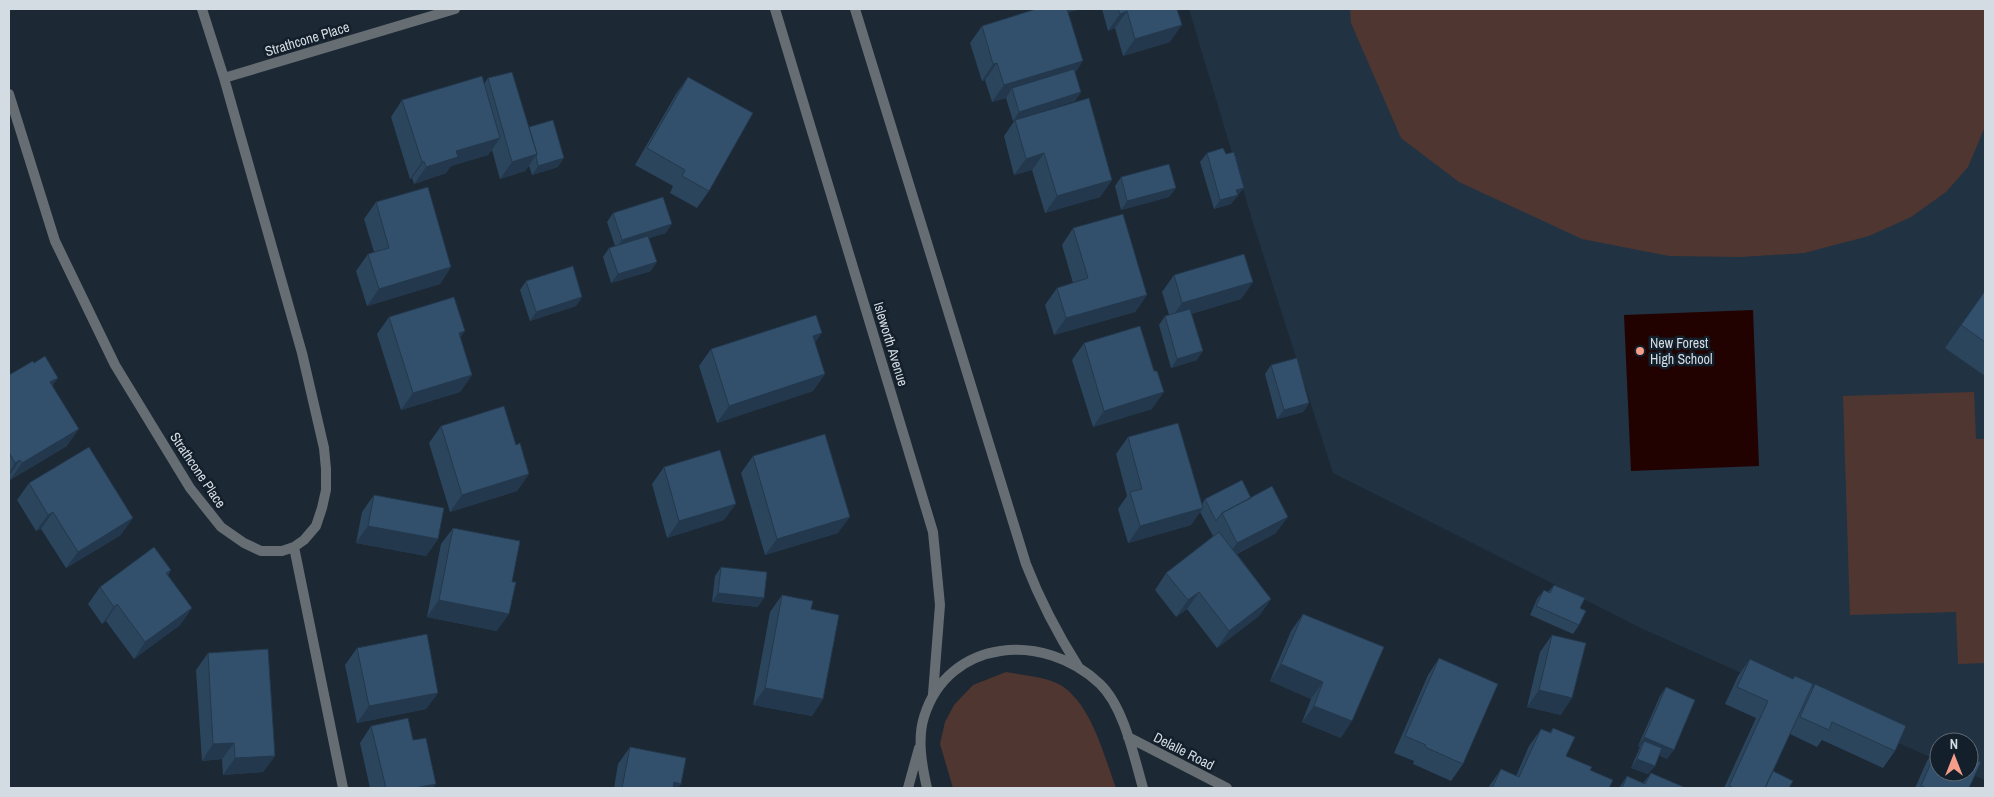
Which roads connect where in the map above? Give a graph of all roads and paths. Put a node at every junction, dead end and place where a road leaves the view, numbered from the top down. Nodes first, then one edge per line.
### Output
1 (202, 9) edge
2 (455, 9) edge
3 (776, 9) edge
4 (856, 9) edge
5 (224, 78) junction
6 (9, 94) edge
7 (294, 547) junction
8 (1079, 668) junction
9 (933, 694) junction
10 (1128, 738) junction
11 (920, 743) junction
12 (343, 788) edge
13 (908, 788) edge
14 (927, 788) edge
15 (1143, 788) edge
16 (1227, 788) edge

1 - 5 street
2 - 5 street, Strathcone Place
3 - 9 street, Isleworth Avenue
4 - 8 street
5 - 7 street
6 - 7 street, Strathcone Place
7 - 12 street
8 - 9 street
8 - 10 street
9 - 11 street
10 - 15 street
10 - 16 street, Delalle Road
11 - 13 street
11 - 14 street

